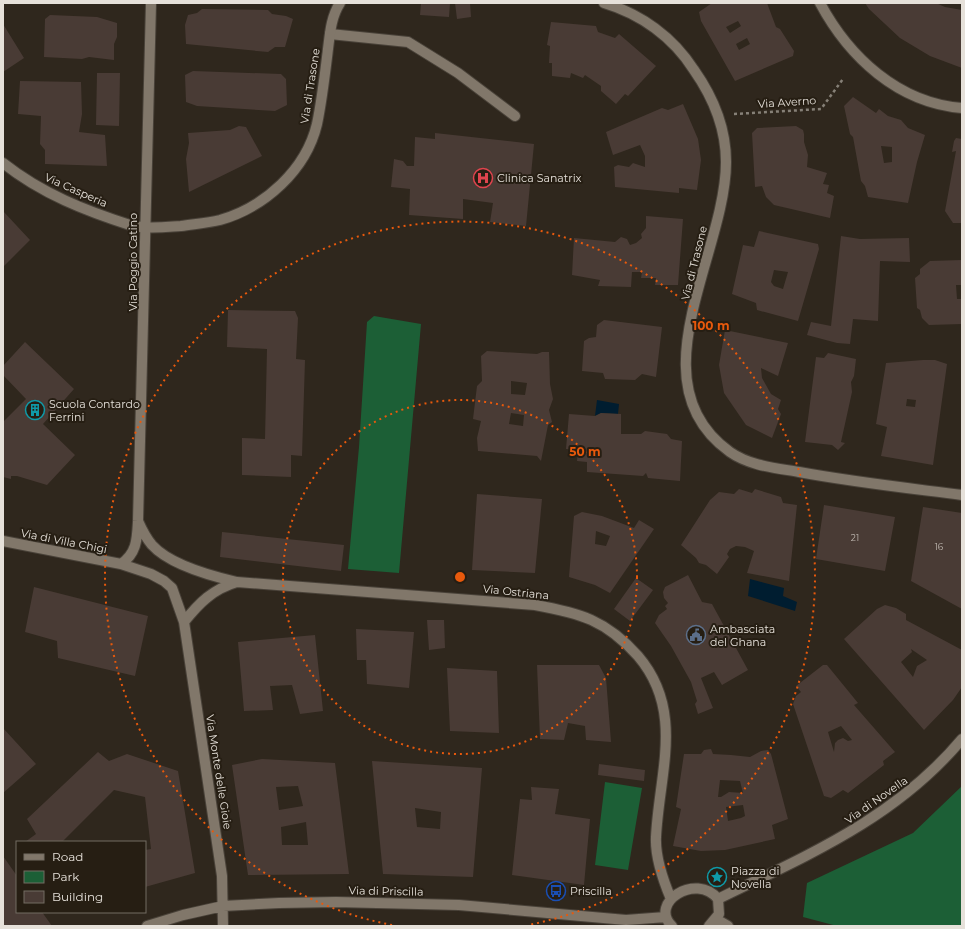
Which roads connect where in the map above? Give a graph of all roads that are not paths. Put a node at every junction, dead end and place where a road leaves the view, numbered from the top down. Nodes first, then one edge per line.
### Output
1 (151, 3) edge
2 (340, 3) edge
3 (604, 3) edge
4 (820, 3) edge
5 (330, 34) junction
6 (962, 108) edge
7 (515, 116) dead end
8 (3, 163) edge
9 (144, 228) junction
10 (962, 495) edge
11 (138, 521) junction
12 (3, 541) edge
13 (121, 564) junction
14 (237, 582) junction
15 (184, 622) junction
16 (962, 738) edge
17 (671, 899) junction
18 (718, 899) junction
19 (223, 906) junction
20 (666, 917) junction
21 (713, 923) edge
22 (147, 926) edge
23 (223, 926) edge
24 (672, 926) edge
25 (728, 926) edge

1 - 9 street, Via Poggio Catino
2 - 5 street, Via di Trasone
3 - 10 street, Via di Trasone
4 - 6 street
5 - 7 street
5 - 9 street, Via di Trasone
8 - 9 street, Via Casperia
9 - 11 street, Via Poggio Catino
11 - 13 street
11 - 14 street
12 - 13 street, Via di Villa Chigi
13 - 15 street, Via di Villa Chigi
14 - 15 street
14 - 17 street, Via Ostriana
15 - 19 street, Via Monte delle Gioie
16 - 18 street, Via di Novella
17 - 18 street
17 - 20 street
18 - 21 street
19 - 20 street, Via di Priscilla
19 - 22 street, Via di Priscilla
19 - 23 street, Via Monte delle Gioie
20 - 24 street
21 - 25 street

